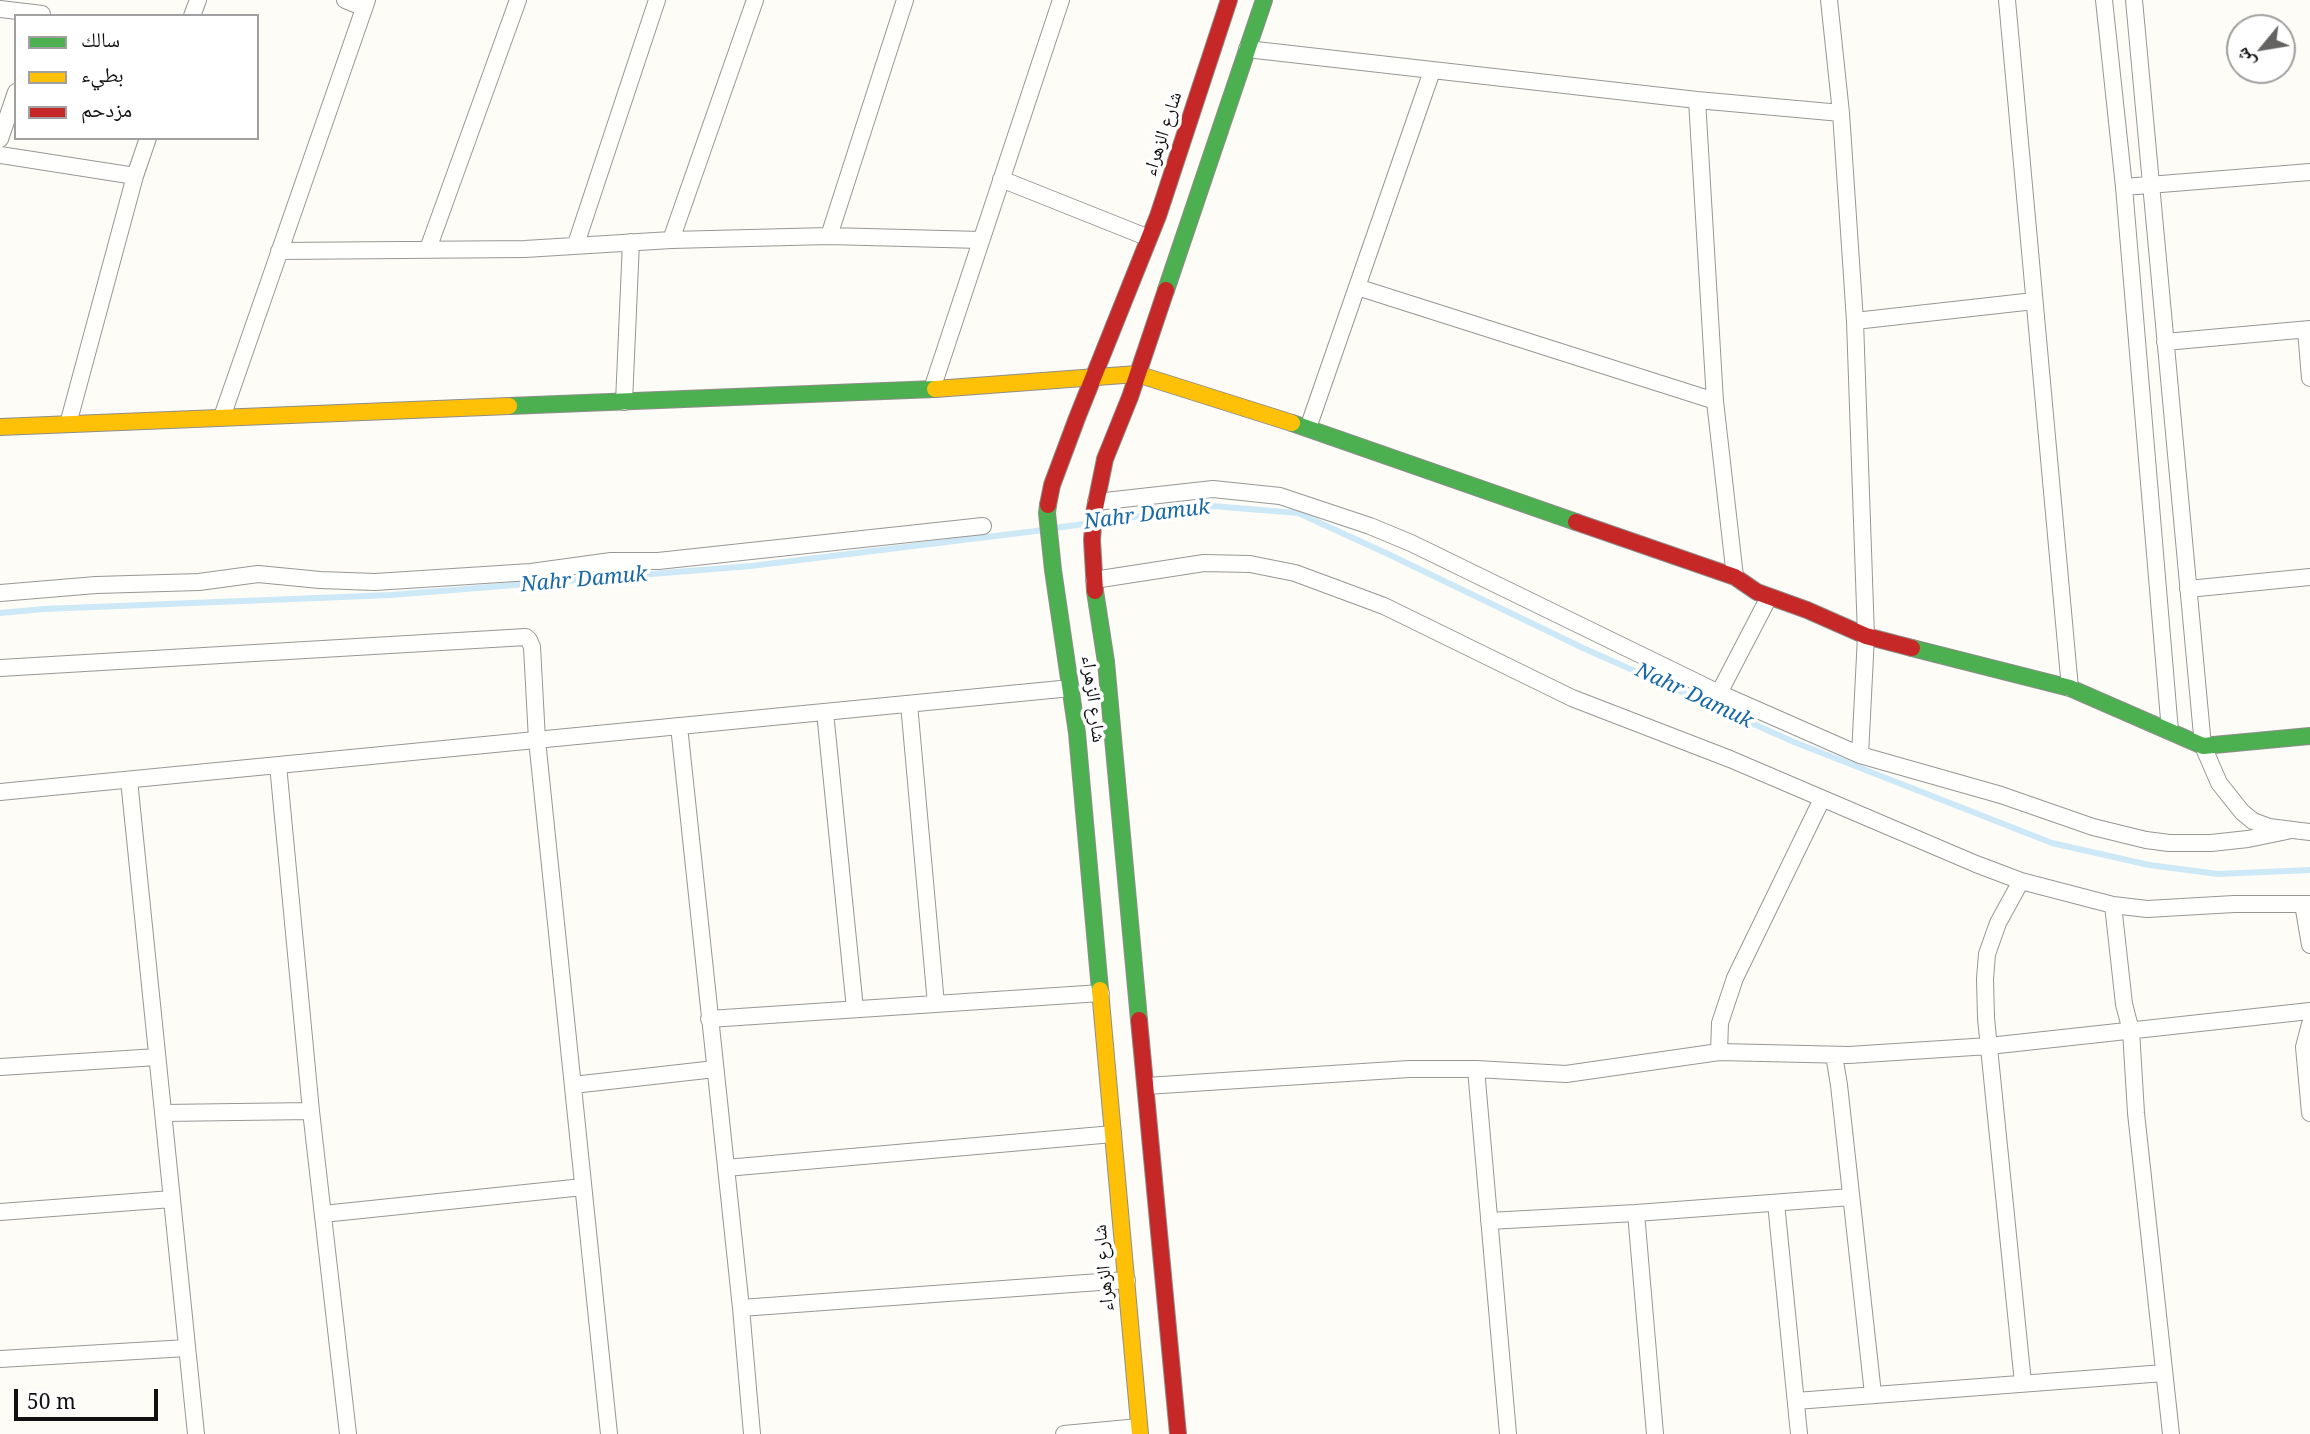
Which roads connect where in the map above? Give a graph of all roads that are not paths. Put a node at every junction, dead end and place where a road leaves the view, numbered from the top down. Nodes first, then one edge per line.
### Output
1 (345, 0) edge
2 (519, 0) edge
3 (657, 0) edge
4 (755, 0) edge
5 (905, 0) edge
6 (1061, 0) edge
7 (1229, 0) edge
8 (1264, 0) edge
9 (1829, 0) edge
10 (2007, 0) edge
11 (2104, 0) edge
12 (2134, 0) edge
13 (365, 4) edge
14 (0, 9) edge
15 (44, 10) edge
16 (1247, 49) junction
17 (1432, 71) junction
18 (14, 98) edge
19 (1697, 100) junction
20 (1841, 113) junction
21 (0, 139) edge
22 (147, 140) edge
23 (0, 155) edge
24 (2310, 172) edge
25 (135, 176) junction
26 (1002, 179) junction
27 (2150, 185) junction
28 (2124, 187) junction
29 (829, 236) junction
30 (1149, 238) junction
31 (671, 240) junction
32 (981, 240) junction
33 (631, 242) junction
34 (576, 244) junction
35 (428, 250) junction
36 (279, 251) junction
37 (1357, 287) junction
38 (2035, 301) junction
39 (1855, 321) junction
40 (2308, 329) edge
41 (2165, 342) junction
42 (1137, 374) junction
43 (2310, 378) edge
44 (1092, 379) junction
45 (932, 389) junction
46 (1715, 401) junction
47 (624, 402) junction
48 (222, 417) junction
49 (68, 424) junction
50 (0, 427) edge
51 (1308, 428) junction
52 (1095, 508) junction
53 (983, 526) dead end
54 (1094, 573) junction
55 (1735, 577) junction
56 (2310, 577) edge
57 (2188, 589) junction
58 (0, 593) edge
59 (1769, 597) junction
60 (1866, 636) junction
61 (0, 668) edge
62 (1071, 688) junction
63 (2070, 688) junction
64 (1719, 693) junction
65 (909, 704) junction
66 (825, 712) junction
67 (679, 726) junction
68 (2171, 731) junction
69 (2310, 736) edge
70 (537, 740) junction
71 (2203, 746) junction
72 (1860, 755) junction
73 (278, 765) junction
74 (129, 780) junction
75 (0, 792) edge
76 (1822, 799) junction
77 (2287, 831) junction
78 (2310, 832) edge
79 (2021, 881) junction
80 (2307, 904) edge
81 (2113, 905) junction
82 (2310, 945) edge
83 (1101, 993) junction
84 (936, 1004) junction
85 (855, 1009) junction
86 (2310, 1011) edge
87 (709, 1019) junction
88 (2310, 1024) edge
89 (2130, 1031) junction
90 (1989, 1046) junction
91 (1718, 1052) junction
92 (1834, 1055) junction
93 (158, 1057) junction
94 (0, 1067) edge
95 (715, 1069) junction
96 (1476, 1069) junction
97 (573, 1085) junction
98 (1146, 1086) junction
99 (311, 1111) junction
100 (163, 1113) junction
101 (2310, 1113) edge
102 (1113, 1135) junction
103 (726, 1168) junction
104 (583, 1187) junction
105 (1851, 1197) junction
106 (172, 1199) junction
107 (1776, 1203) junction
108 (0, 1212) edge
109 (1636, 1213) junction
110 (323, 1214) junction
111 (1489, 1221) junction
112 (1127, 1280) junction
113 (741, 1308) junction
114 (1168, 1324) junction
115 (1131, 1329) junction
116 (187, 1348) junction
117 (0, 1359) edge
118 (1152, 1360) junction
119 (2164, 1373) junction
120 (2023, 1383) junction
121 (1873, 1394) junction
122 (1796, 1401) junction
123 (1140, 1431) edge
124 (196, 1434) edge
125 (348, 1434) edge
126 (609, 1434) edge
127 (752, 1434) edge
128 (1064, 1434) edge
129 (1178, 1434) edge
130 (1508, 1434) edge
131 (1655, 1434) edge
132 (1799, 1434) edge
133 (2171, 1434) edge

1 - 13 street
2 - 35 street
3 - 34 street
4 - 31 street
5 - 29 street
6 - 26 street
7 - 30 main road, شارع الزهراء
8 - 16 main road, شارع الزهراء
9 - 20 street
10 - 38 street
11 - 28 street
12 - 27 street
13 - 36 street
14 - 15 street
16 - 17 street
16 - 42 main road, شارع الزهراء
17 - 19 street
17 - 37 street
18 - 21 street
19 - 20 street
19 - 46 street
20 - 39 street
22 - 25 street
23 - 25 street
24 - 27 street
25 - 49 street
26 - 30 street
26 - 32 street
27 - 28 street
27 - 41 street
28 - 68 street
29 - 31 street
29 - 32 street
30 - 44 main road, شارع الزهراء
31 - 33 street
32 - 45 street
33 - 34 street
33 - 47 street
34 - 35 street
35 - 36 street
36 - 48 street
37 - 46 street
37 - 51 street
38 - 39 street
38 - 63 street
39 - 60 street
40 - 41 street
40 - 43 street
41 - 57 street
42 - 44 main road
42 - 51 main road
42 - 52 main road, شارع الزهراء
44 - 45 main road
44 - 62 main road, شارع الزهراء
45 - 47 main road
46 - 55 street
47 - 48 main road
48 - 49 main road
49 - 50 main road
51 - 55 main road
52 - 54 main road, شارع الزهراء
52 - 64 street
53 - 58 street
54 - 76 street
54 - 98 main road, شارع الزهراء
55 - 59 main road
56 - 57 street
57 - 71 street
59 - 60 main road
59 - 64 street
60 - 63 main road
60 - 72 street
61 - 70 street
62 - 65 street
62 - 83 main road, شارع الزهراء
63 - 68 main road
64 - 72 street
65 - 66 street
65 - 84 street
66 - 67 street
66 - 85 street
67 - 70 street
67 - 87 street
68 - 71 main road
69 - 71 main road
70 - 73 street
70 - 97 street
71 - 77 street
72 - 77 street
73 - 74 street
73 - 99 street
74 - 75 street
74 - 93 street
76 - 79 street
76 - 91 street
77 - 78 street
79 - 81 street
79 - 90 street
80 - 81 street
80 - 82 street
81 - 89 street
83 - 84 street
83 - 102 main road, شارع الزهراء
84 - 85 street
85 - 87 street
86 - 89 street
87 - 95 street
88 - 101 street
89 - 90 street
89 - 119 street
90 - 92 street
90 - 120 street
91 - 92 street
91 - 96 street
92 - 105 street
93 - 94 street
93 - 100 street
95 - 97 street
95 - 103 street
96 - 98 street
96 - 111 street
97 - 104 street
98 - 114 main road, شارع الزهراء
99 - 100 street
99 - 110 street
100 - 106 street
102 - 103 street
102 - 112 main road, شارع الزهراء
103 - 113 street
104 - 110 street
104 - 126 street
105 - 107 street
105 - 121 street
106 - 108 street
106 - 116 street
107 - 109 street
107 - 122 street
109 - 111 street
109 - 131 street
110 - 125 street
111 - 130 street
112 - 113 street
112 - 115 main road, شارع الزهراء
113 - 127 street
114 - 115 main road
114 - 118 main road, شارع الزهراء
115 - 118 main road, شارع الزهراء
116 - 117 street
116 - 124 street
118 - 123 main road, شارع الزهراء
118 - 129 main road, شارع الزهراء
119 - 120 street
119 - 133 street
120 - 121 street
121 - 122 street
122 - 132 street
123 - 128 street

